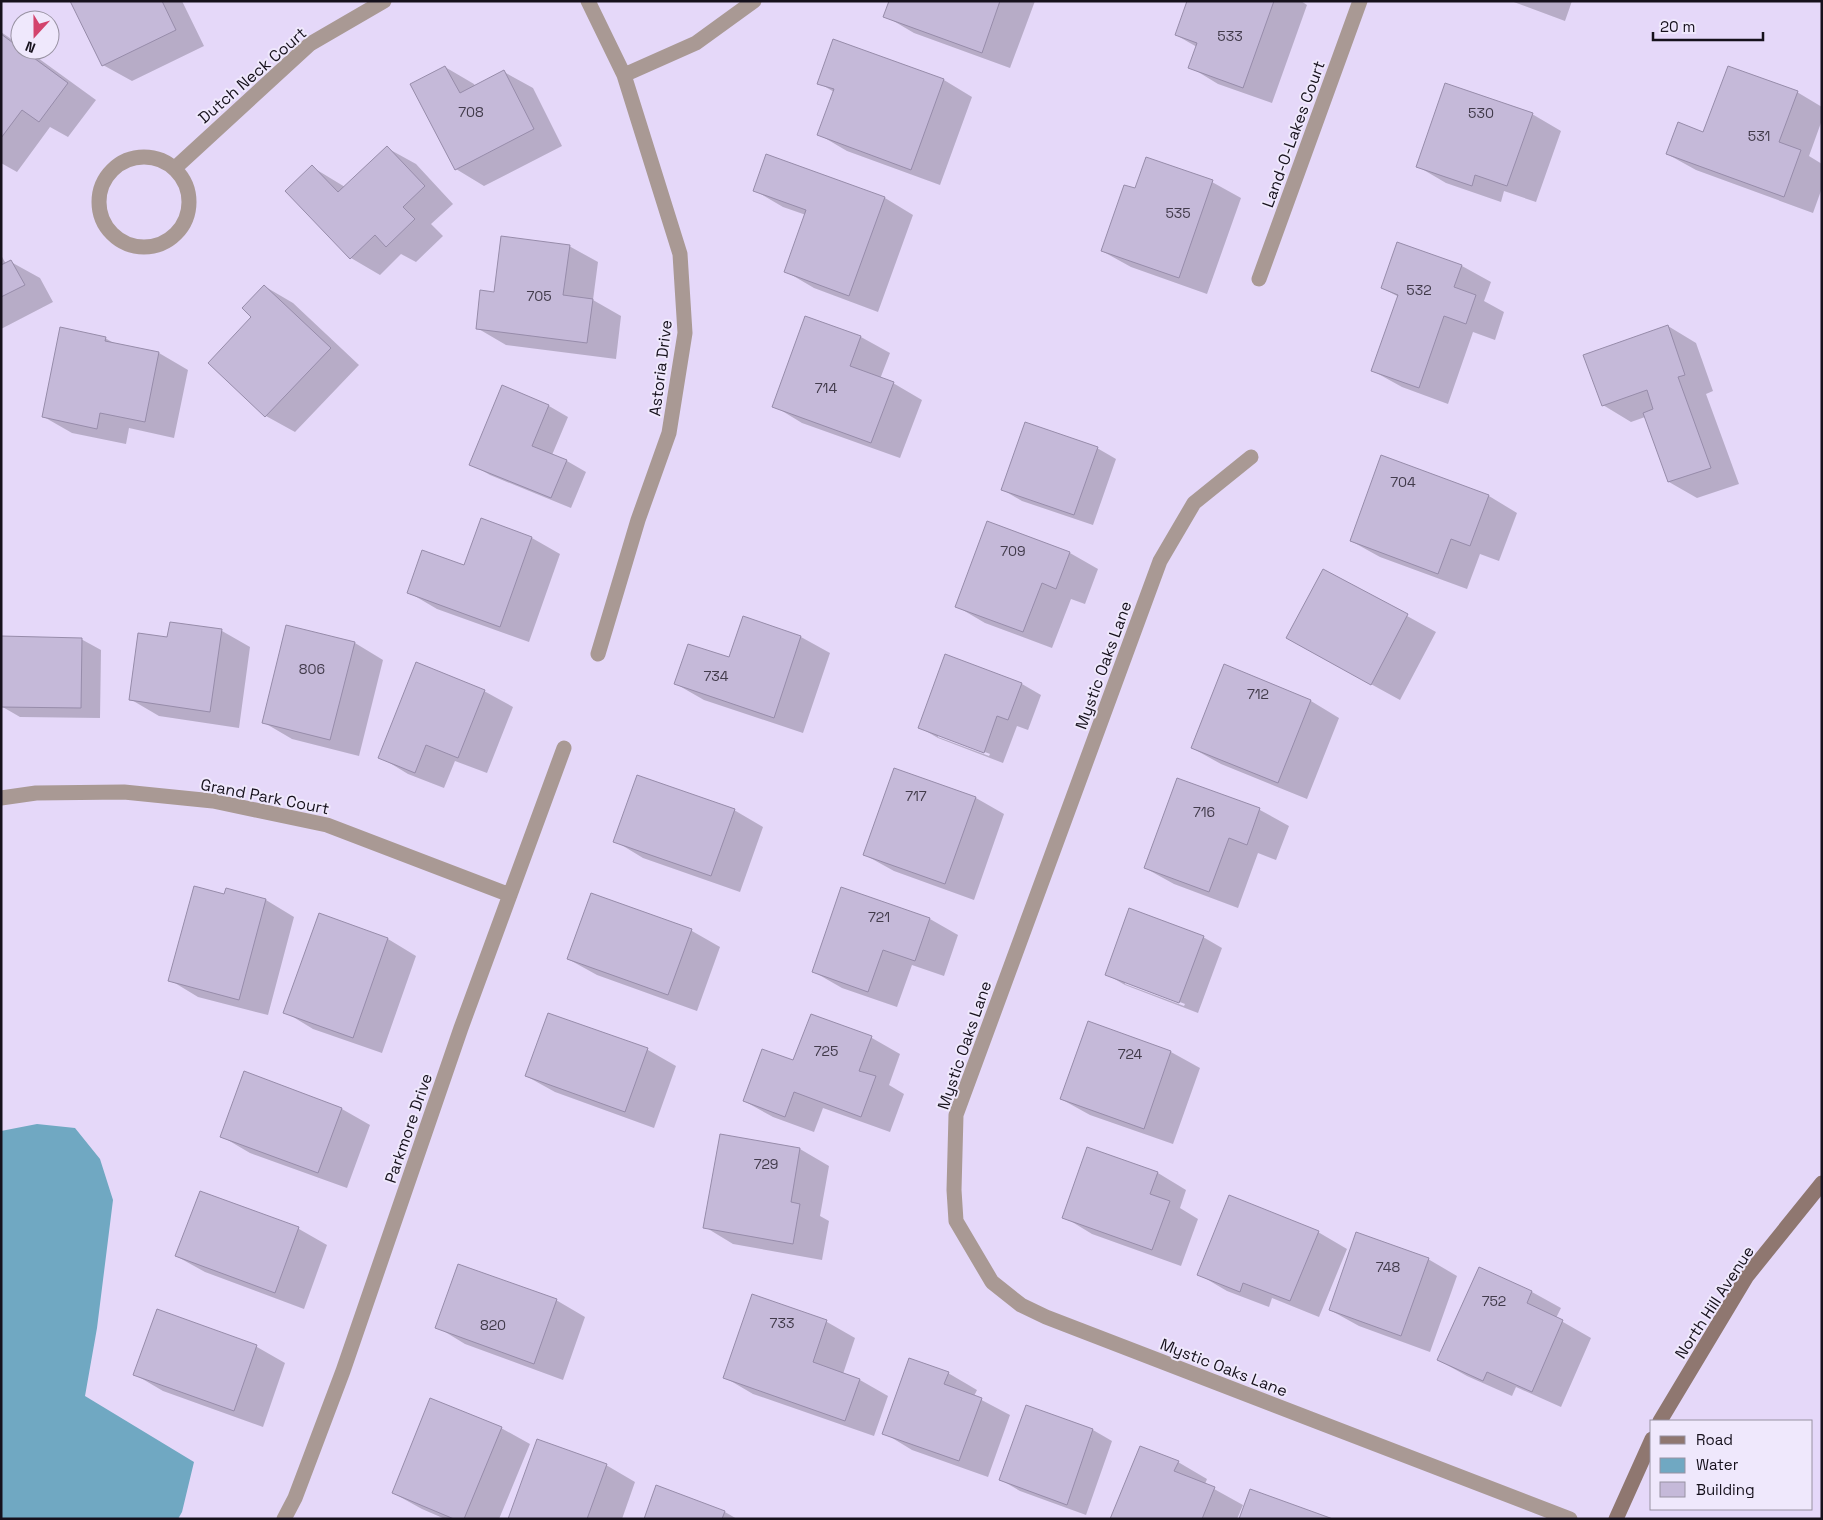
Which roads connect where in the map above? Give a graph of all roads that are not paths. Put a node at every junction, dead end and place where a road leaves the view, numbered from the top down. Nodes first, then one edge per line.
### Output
1 (384, 1) edge
2 (588, 1) edge
3 (754, 1) edge
4 (1360, 1) edge
5 (624, 75) junction
6 (174, 168) junction
7 (1259, 279) dead end
8 (1251, 457) dead end
9 (598, 654) dead end
10 (564, 748) dead end
11 (1, 798) edge
12 (510, 895) junction
13 (1822, 1183) edge
14 (1661, 1420) edge
15 (1650, 1442) edge
16 (284, 1519) edge
17 (1570, 1519) edge
18 (1616, 1519) edge

1 - 6 street, Dutch Neck Court
2 - 5 street, Astoria Drive
3 - 5 street
4 - 7 street, Land-O-Lakes Court
5 - 9 street, Astoria Drive
6 - 6 street
8 - 17 street, Mystic Oaks Lane
10 - 12 street, Parkmore Drive
11 - 12 street, Grand Park Court
12 - 16 street, Parkmore Drive
13 - 14 street, North Hill Avenue
15 - 18 street

